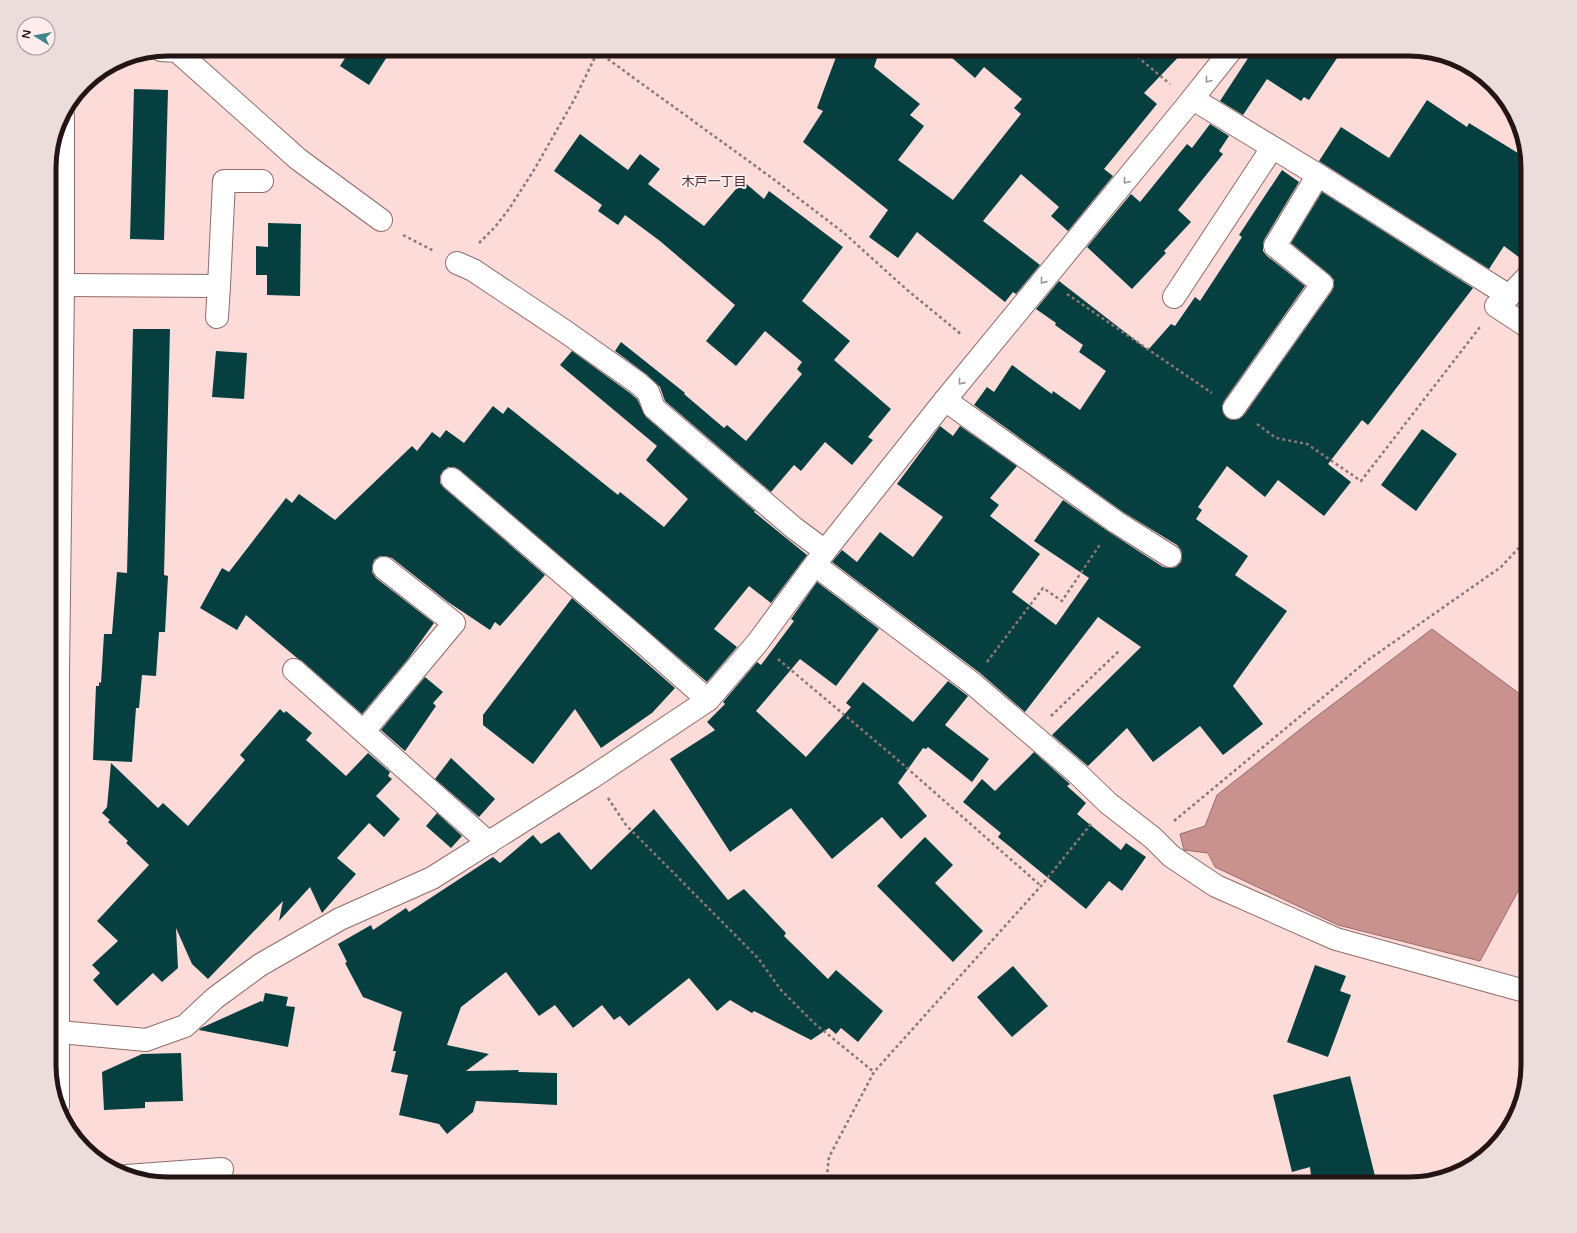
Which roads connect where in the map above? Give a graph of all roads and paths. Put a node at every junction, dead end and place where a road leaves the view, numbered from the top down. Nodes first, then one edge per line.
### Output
1 (183, 56) edge
2 (596, 56) edge
3 (606, 56) edge
4 (1137, 56) edge
5 (1227, 56) edge
6 (1192, 101) junction
7 (62, 132) edge
8 (1272, 148) junction
9 (1318, 175) junction
10 (262, 181) dead end
11 (381, 220) joint
12 (56, 247) edge
13 (457, 263) junction
14 (1045, 279) junction
15 (1521, 283) edge
16 (63, 285) junction
17 (219, 286) junction
18 (1174, 297) dead end
19 (1502, 301) junction
20 (217, 317) dead end
21 (1521, 320) edge
22 (984, 354) junction
23 (946, 400) junction
24 (1234, 408) junction
25 (452, 479) dead end
26 (1116, 522) junction
27 (1521, 546) edge
28 (1170, 556) dead end
29 (820, 558) junction
30 (384, 568) dead end
31 (56, 585) edge
32 (758, 642) junction
33 (1120, 650) dead end
34 (294, 670) dead end
35 (972, 683) junction
36 (708, 700) junction
37 (364, 731) junction
38 (1032, 734) junction
39 (591, 778) junction
40 (1108, 803) junction
41 (1153, 838) junction
42 (489, 842) junction
43 (1041, 886) junction
44 (1521, 990) edge
45 (56, 1031) edge
46 (874, 1072) junction
47 (222, 1169) dead end
48 (145, 1175) edge
49 (827, 1177) edge

1 - 11 street
2 - 13 path
3 - 22 path
4 - 6 path
5 -> 6 street
6 - 8 street
6 -> 14 street
7 - 12 street
8 - 9 street
8 - 18 street
9 - 19 street
9 - 24 street
10 - 17 street
11 - 13 path
12 - 16 street
13 - 29 street
14 -> 22 street
14 - 24 path
15 - 19 street
16 - 17 street
16 - 31 street
17 - 20 street
19 - 21 street
19 - 24 path
22 -> 23 street
23 - 26 street
23 - 29 street
25 - 36 street
26 - 28 street
26 - 35 path
27 - 41 path
29 - 32 street
29 - 35 street
30 - 37 street
32 - 36 street
32 - 43 path
33 - 38 path
34 - 37 street
35 - 38 street
36 - 39 street
37 - 42 street
38 - 40 street
39 - 42 street
39 - 46 path
40 - 41 street
40 - 43 path
41 - 44 street
42 - 45 street
43 - 46 path
46 - 49 path
47 - 48 street

